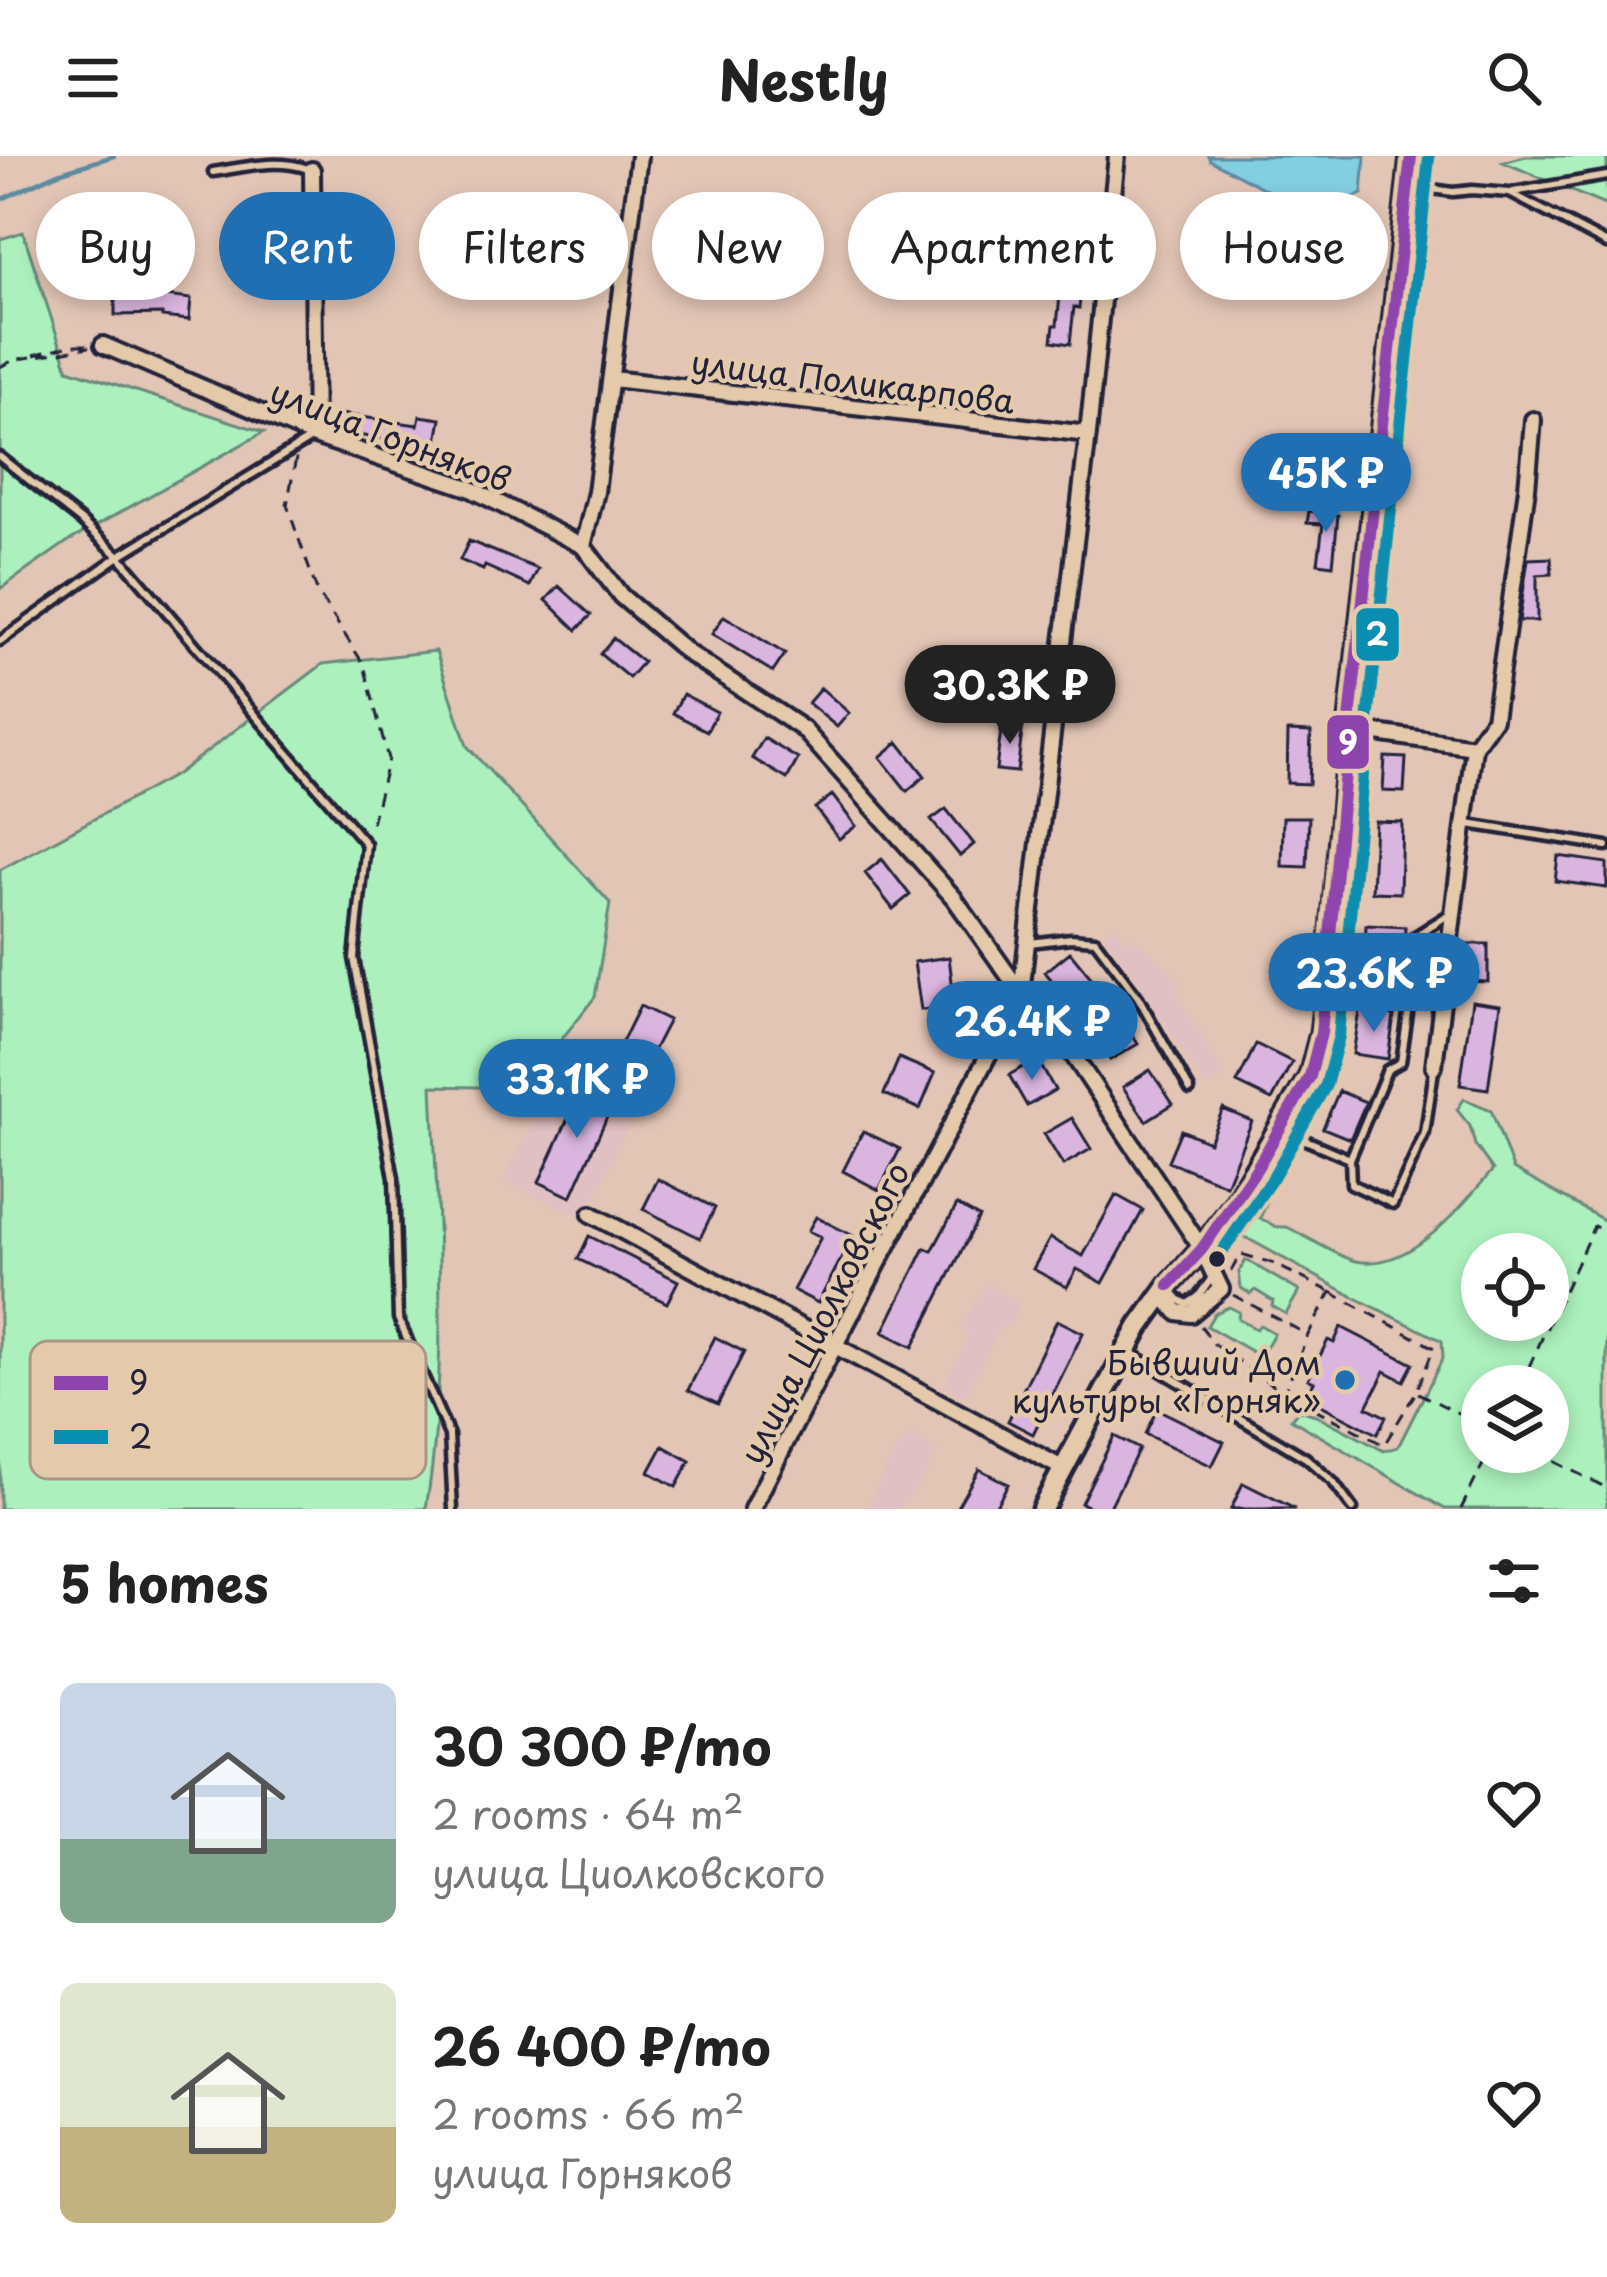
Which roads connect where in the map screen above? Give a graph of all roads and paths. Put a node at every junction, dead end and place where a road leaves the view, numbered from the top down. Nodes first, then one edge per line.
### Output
1 (639, 156) edge
2 (1117, 156) edge
3 (1411, 156) edge
4 (311, 170) joint
5 (213, 172) dead end
6 (1607, 176) edge
7 (1408, 185) junction
8 (1510, 193) junction
9 (1607, 244) edge
10 (103, 345) joint
11 (0, 365) edge
12 (612, 380) junction
13 (1533, 419) dead end
14 (1088, 434) junction
15 (314, 436) junction
16 (299, 444) junction
17 (0, 457) edge
18 (583, 546) junction
19 (119, 556) junction
20 (0, 641) edge
21 (1349, 729) junction
22 (1474, 746) junction
23 (1464, 824) junction
24 (366, 844) junction
25 (1607, 846) edge
26 (1454, 911) junction
27 (1027, 944) junction
28 (1021, 993) junction
29 (1434, 1066) joint
30 (1190, 1090) dead end
31 (1280, 1129) junction
32 (1350, 1159) junction
33 (591, 1214) dead end
34 (1607, 1233) edge
35 (1202, 1249) junction
36 (1169, 1285) junction
37 (1221, 1289) junction
38 (1330, 1292) junction
39 (1200, 1323) dead end
40 (1308, 1335) junction
41 (408, 1341) edge
42 (835, 1345) junction
43 (1126, 1351) junction
44 (1530, 1365) edge
45 (426, 1382) edge
46 (1417, 1392) junction
47 (1284, 1394) junction
48 (1461, 1414) edge
49 (1062, 1468) junction
50 (1569, 1469) edge
51 (1479, 1473) edge
52 (1607, 1488) edge
53 (453, 1509) edge
54 (752, 1509) edge
55 (1042, 1509) edge
56 (1353, 1509) edge
57 (1461, 1509) edge

1 - 12 street
2 - 14 street, улица Циолковского
3 - 7 street
4 - 5 lane
4 - 15 street
6 - 8 lane
7 - 8 lane
7 - 21 street
8 - 9 lane
10 - 11 path
10 - 15 street, улица Горняков
12 - 14 street, улица Поликарпова
12 - 18 street
13 - 22 street
14 - 27 street, улица Циолковского
15 - 16 lane
15 - 18 street, улица Горняков
16 - 19 lane
16 - 24 path
17 - 19 lane
18 - 28 street, улица Горняков
19 - 20 lane
19 - 24 lane
21 - 22 street
21 - 31 street
22 - 23 street
23 - 25 lane
23 - 26 street
24 - 41 lane
26 - 29 street
26 - 32 lane
27 - 28 street, улица Циолковского
27 - 30 lane
28 - 35 street, улица Горняков
28 - 42 street, улица Циолковского
29 - 32 lane
31 - 32 lane
31 - 35 street
33 - 42 street
34 - 44 path
35 - 36 street
35 - 36 lane
35 - 37 street, улица Горняков
36 - 37 street
36 - 43 street
37 - 38 path
37 - 40 path
38 - 40 path
38 - 46 path
39 - 47 path
40 - 47 path
42 - 49 street
42 - 54 street, улица Циолковского
43 - 49 street
43 - 56 lane
45 - 53 lane
46 - 47 path
46 - 48 path
49 - 55 street
50 - 52 path
51 - 57 path

